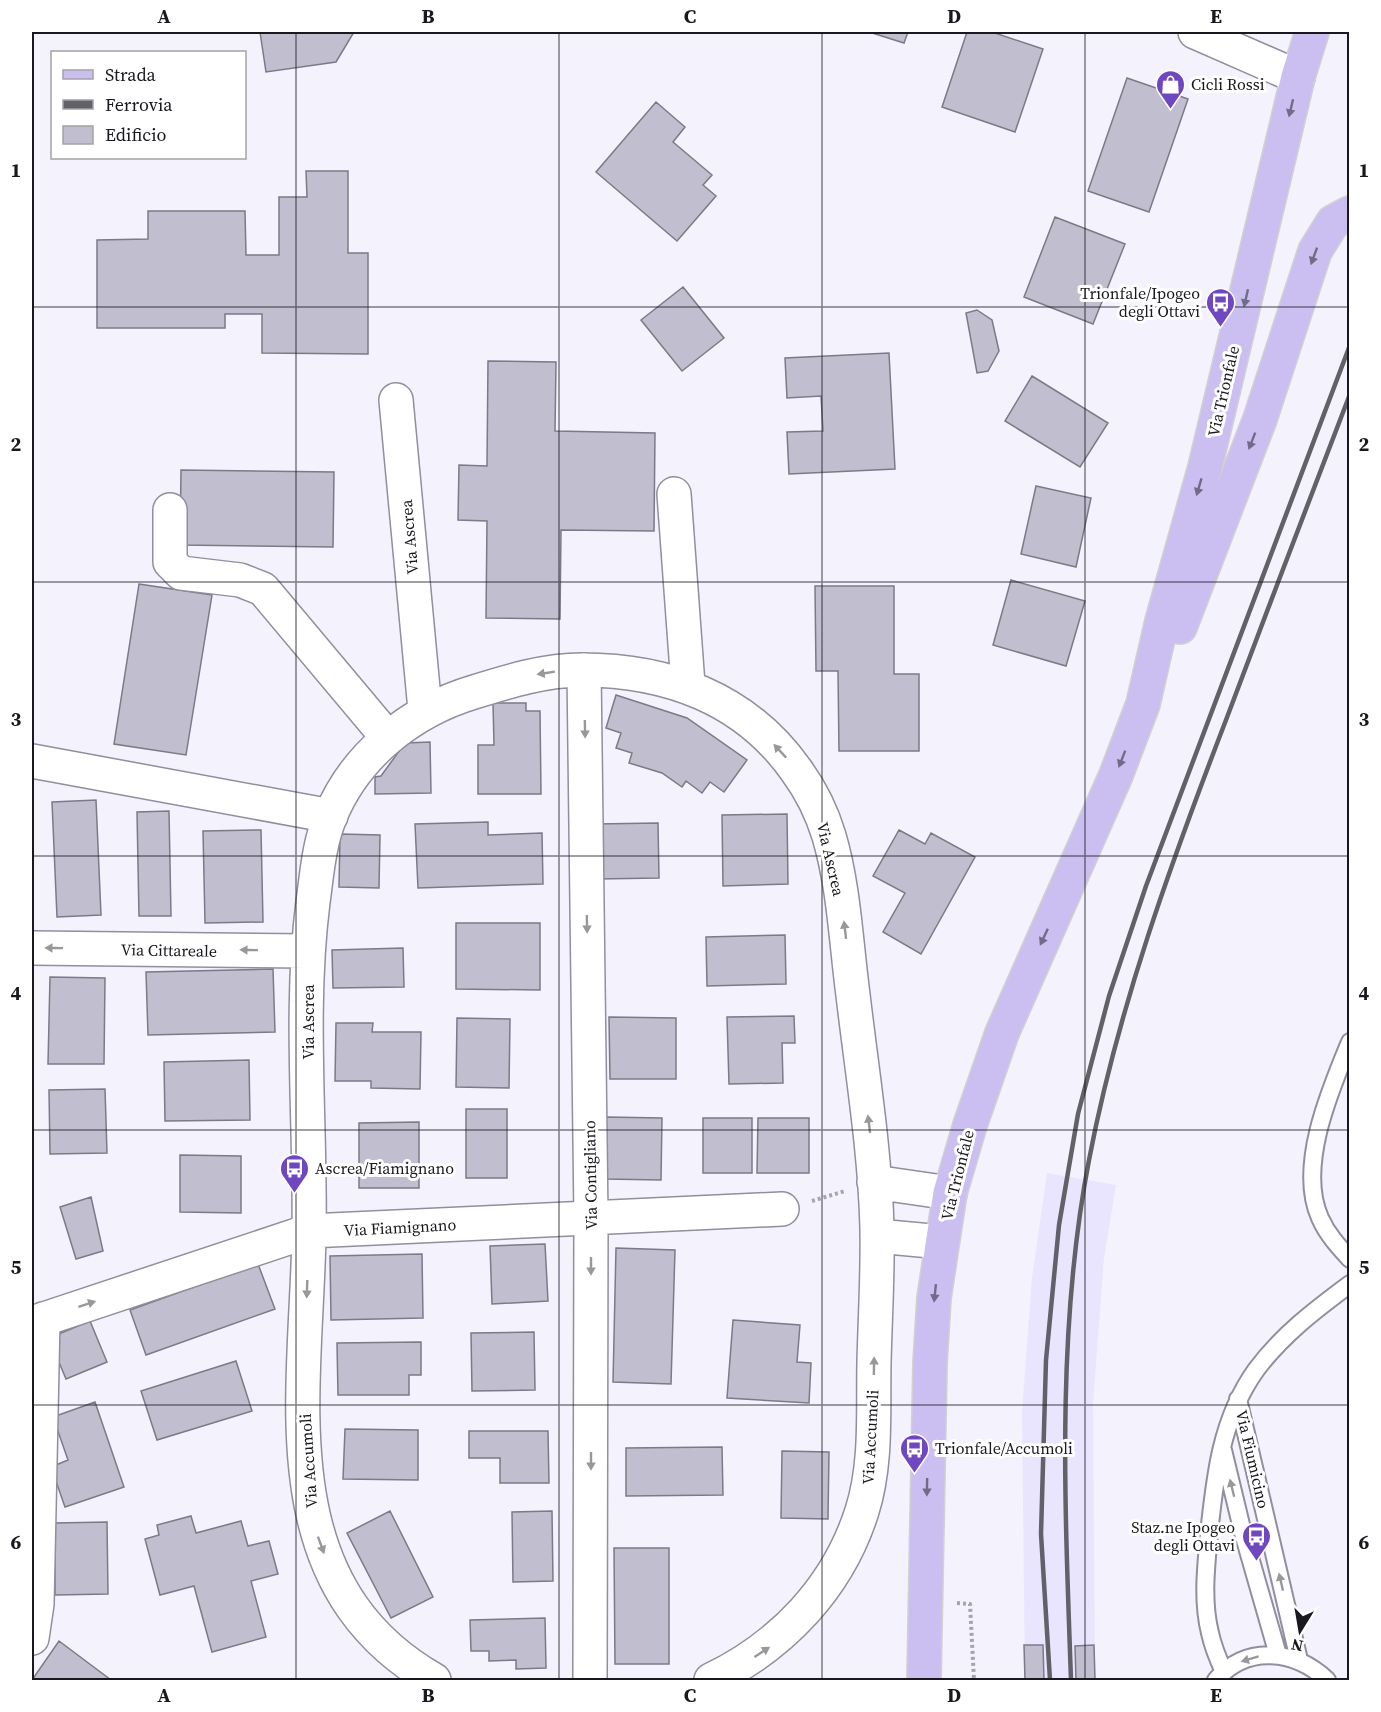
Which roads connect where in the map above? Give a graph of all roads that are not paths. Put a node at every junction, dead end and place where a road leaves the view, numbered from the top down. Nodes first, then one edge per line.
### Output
1 (1195, 32) edge
2 (1312, 32) edge
3 (1298, 77) junction
4 (1350, 213) edge
5 (396, 400) dead end
6 (674, 494) dead end
7 (170, 510) dead end
8 (584, 670) junction
9 (688, 685) junction
10 (1143, 704) junction
11 (425, 710) junction
12 (388, 738) junction
13 (32, 760) edge
14 (331, 816) junction
15 (32, 948) edge
16 (307, 951) junction
17 (1350, 1042) edge
18 (874, 1182) junction
19 (950, 1193) junction
20 (782, 1209) road end
21 (591, 1218) junction
22 (309, 1231) junction
23 (877, 1236) junction
24 (942, 1242) junction
25 (1350, 1259) edge
26 (1350, 1284) edge
27 (37, 1321) edge
28 (1238, 1399) junction
29 (1222, 1443) junction
30 (32, 1638) edge
31 (1278, 1655) junction
32 (1299, 1660) junction
33 (1220, 1676) edge
34 (434, 1680) edge
35 (590, 1680) edge
36 (711, 1680) edge
37 (924, 1680) edge
38 (1327, 1680) edge

1 - 3 street
2 - 3 main road, Via Trionfale
3 -> 10 main road, Via Trionfale
4 -> 10 main road, Via Trionfale
5 - 11 street, Via Ascrea
6 - 9 street
7 - 12 street
8 - 9 street, Via Ascrea
8 -> 11 street, Via Ascrea
8 -> 21 street, Via Contigliano
18 -> 9 street, Via Ascrea
10 -> 19 main road, Via Trionfale
11 - 12 street, Via Ascrea
12 - 14 street, Via Ascrea
13 - 14 street
14 - 16 street, Via Ascrea
16 -> 15 street, Via Cittareale
16 - 22 street, Via Ascrea
17 - 25 lane
18 - 19 street
18 - 23 street, Via Accumoli
19 - 24 main road, Via Trionfale
20 - 21 street, Via Fiamignano
21 - 22 street, Via Fiamignano
21 -> 35 street, Via Contigliano
27 -> 22 street, Via Fiamignano
22 -> 34 street, Via Accumoli
23 - 24 street
36 -> 23 street, Via Accumoli
24 -> 37 main road, Via Trionfale
26 - 28 lane, Via Fiumicino
27 - 30 street
28 - 29 lane, Via Fiumicino
32 -> 28 lane, Via Fiumicino
31 -> 29 lane, Via Fiumicino
29 - 33 lane, Via Fiumicino
31 - 32 lane
31 -> 33 lane
32 - 38 lane

